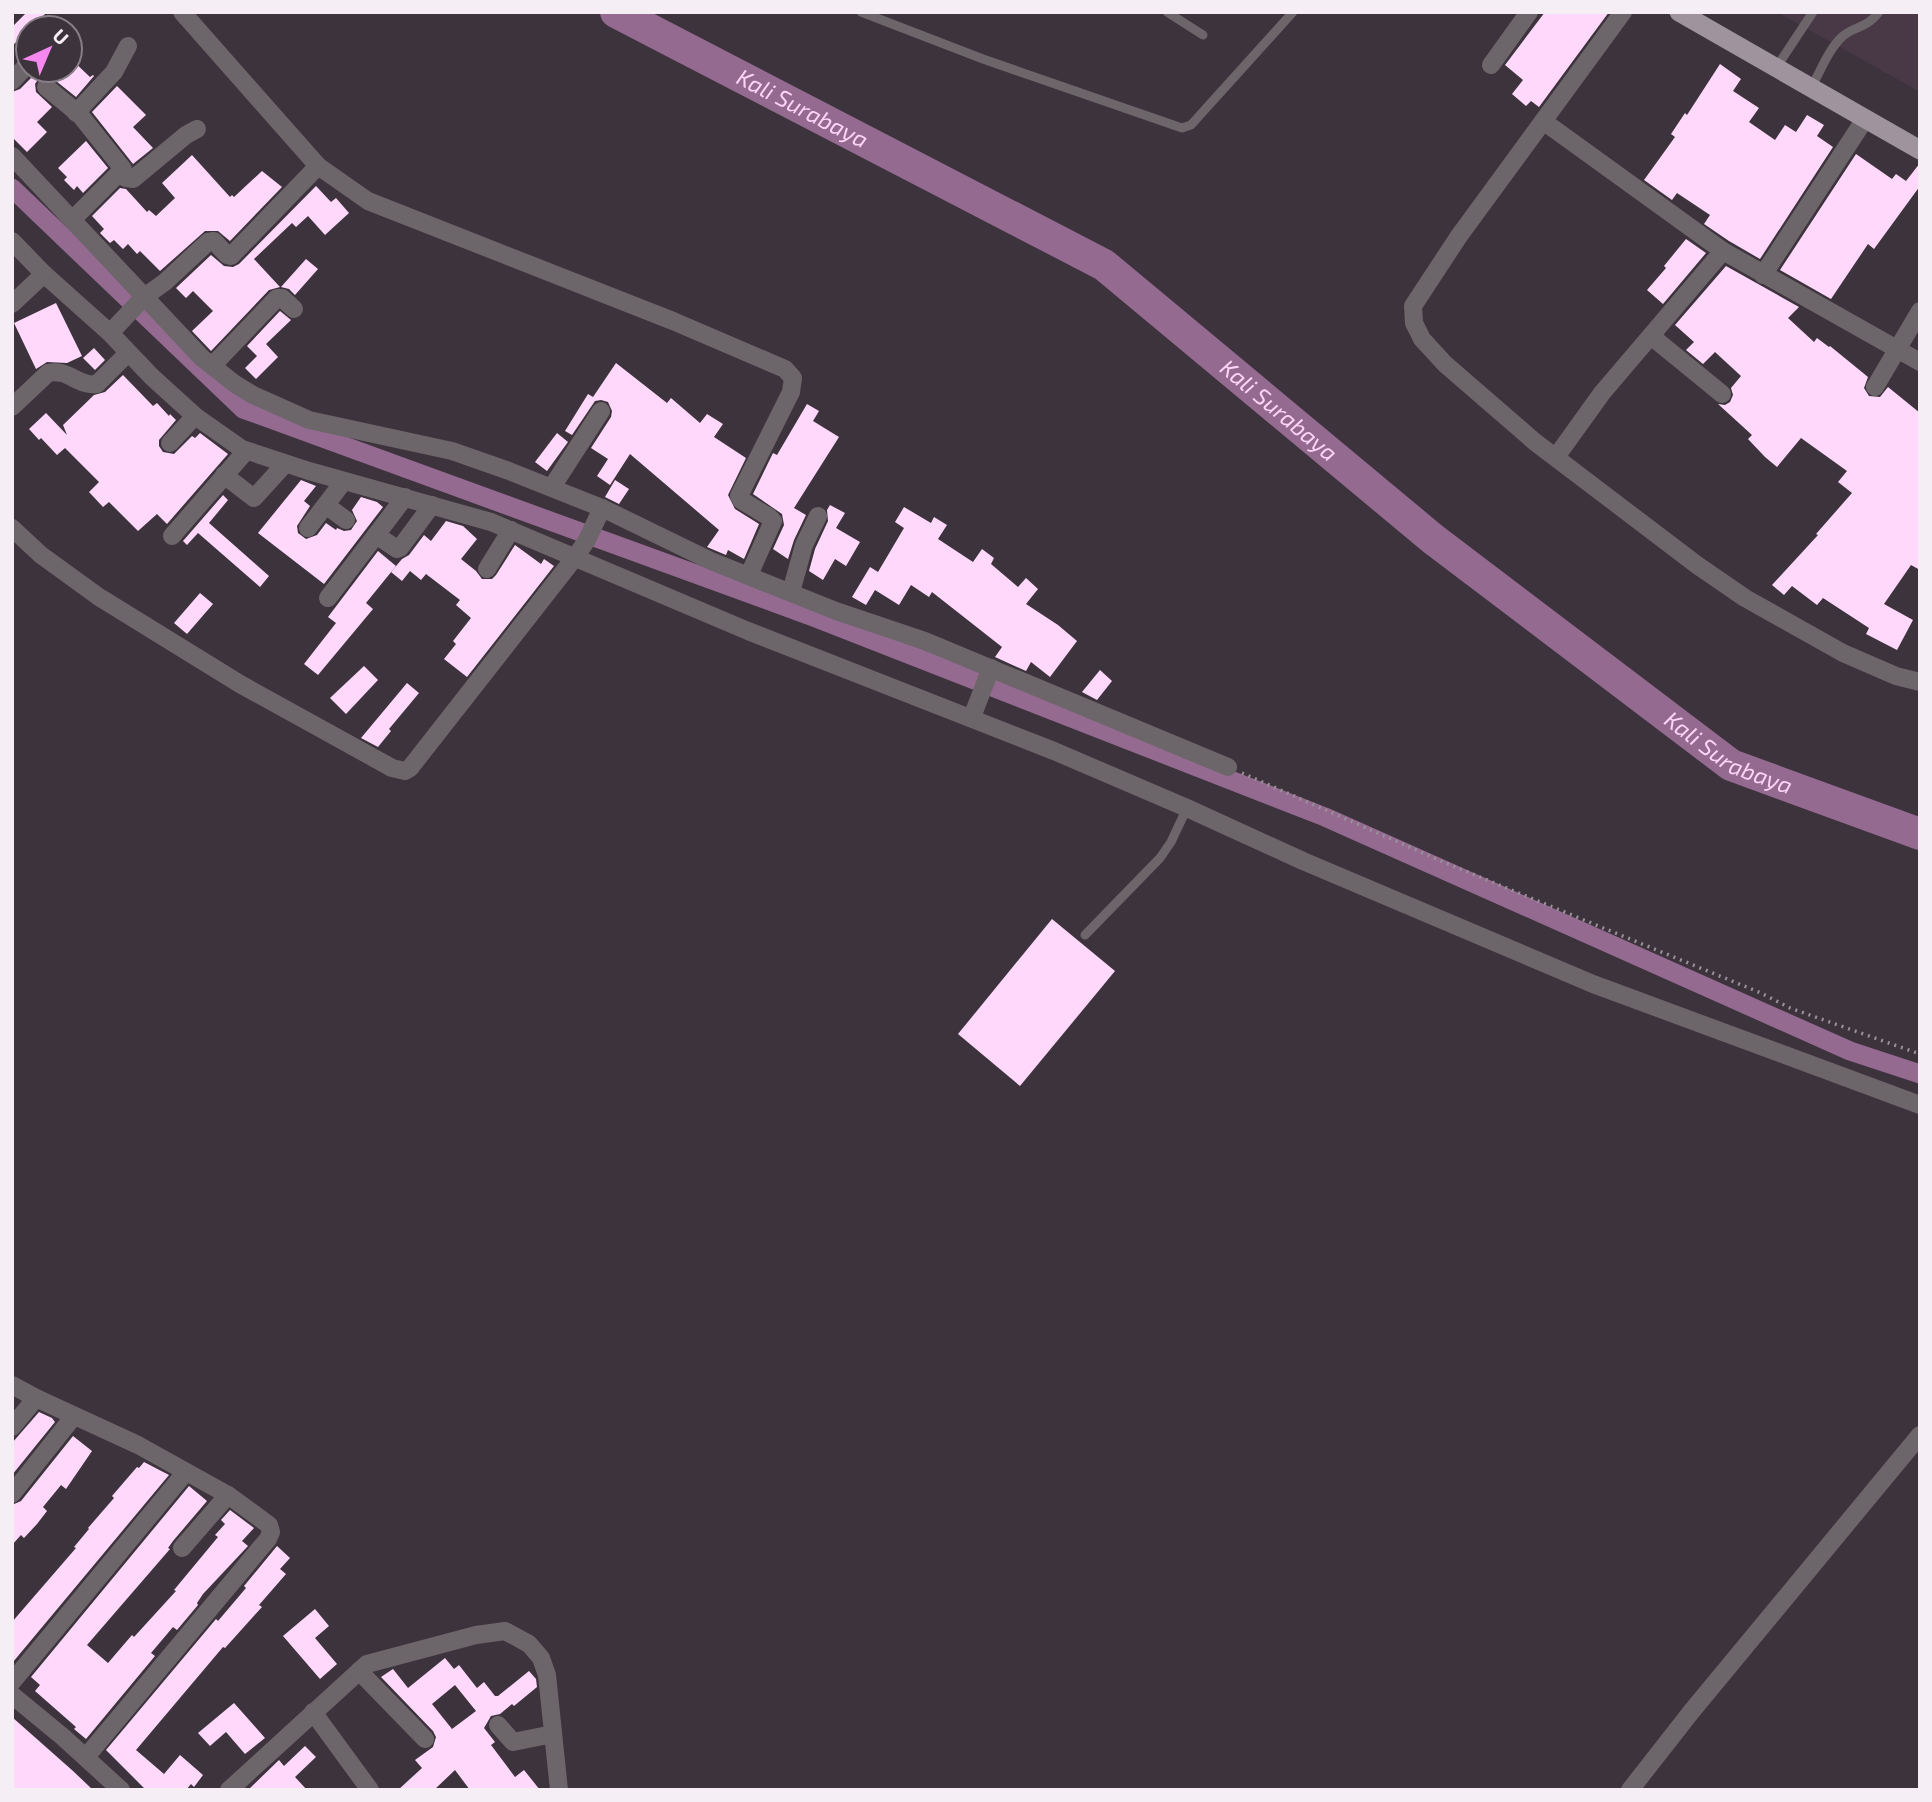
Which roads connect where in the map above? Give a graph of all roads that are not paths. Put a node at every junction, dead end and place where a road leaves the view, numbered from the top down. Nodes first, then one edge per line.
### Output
1 (182, 12) edge
2 (861, 12) edge
3 (1167, 12) edge
4 (1293, 12) edge
5 (1529, 12) edge
6 (1623, 12) edge
7 (1679, 12) edge
8 (1813, 12) edge
9 (1878, 12) edge
10 (1203, 35) dead end
11 (128, 46) dead end
12 (1491, 65) dead end
13 (1776, 68) junction
14 (46, 87) dead end
15 (1811, 88) junction
16 (76, 113) junction
17 (1865, 119) junction
18 (1543, 121) junction
19 (197, 129) dead end
20 (1920, 150) edge
21 (12, 156) edge
22 (318, 166) junction
23 (120, 174) junction
24 (72, 220) junction
25 (12, 241) edge
26 (1723, 251) junction
27 (44, 274) junction
28 (1763, 275) junction
29 (143, 298) junction
30 (12, 304) edge
31 (294, 309) dead end
32 (1920, 311) edge
33 (114, 328) junction
34 (1651, 336) junction
35 (1896, 349) junction
36 (128, 353) junction
37 (1920, 362) edge
38 (212, 366) junction
39 (1875, 387) dead end
40 (1722, 394) dead end
41 (12, 407) edge
42 (601, 411) dead end
43 (195, 416) junction
44 (170, 443) dead end
45 (246, 451) junction
46 (1556, 457) junction
47 (285, 464) junction
48 (224, 475) junction
49 (344, 481) junction
50 (552, 487) junction
51 (405, 497) junction
52 (432, 505) junction
53 (327, 506) junction
54 (600, 512) junction
55 (818, 516) dead end
56 (346, 520) dead end
57 (12, 528) edge
58 (308, 528) dead end
59 (511, 530) junction
60 (376, 535) junction
61 (172, 536) dead end
62 (576, 556) junction
63 (487, 569) dead end
64 (749, 575) junction
65 (791, 592) junction
66 (328, 598) dead end
67 (989, 672) junction
68 (1920, 682) edge
69 (974, 710) junction
70 (1227, 767) road end
71 (1187, 808) junction
72 (1085, 934) dead end
73 (1920, 1105) edge
74 (12, 1385) edge
75 (36, 1398) junction
76 (74, 1416) junction
77 (12, 1427) edge
78 (1920, 1435) edge
79 (185, 1473) junction
80 (12, 1494) edge
81 (228, 1495) junction
82 (182, 1548) dead end
83 (359, 1671) junction
84 (12, 1682) edge
85 (12, 1695) edge
86 (313, 1712) junction
87 (498, 1725) dead end
88 (553, 1734) junction
89 (425, 1739) dead end
90 (86, 1757) junction
91 (121, 1790) edge
92 (229, 1790) edge
93 (370, 1790) edge
94 (559, 1790) edge
95 (1630, 1790) edge

1 - 22 street
2 - 4 lane
3 - 10 lane
5 - 12 street
6 - 18 street
7 - 13 main road
8 - 13 lane
9 - 15 lane
11 - 16 street
13 - 15 main road
14 - 16 street
15 - 17 main road
16 - 23 street
17 - 20 main road
17 - 28 street
18 - 26 street
18 - 46 street
19 - 23 street
21 - 24 street
22 - 29 street
22 - 64 street
23 - 24 street
24 - 29 street
25 - 27 street
26 - 28 street
26 - 34 street
27 - 30 street
27 - 33 street
28 - 35 street
29 - 33 street
29 - 38 street
31 - 38 street
32 - 35 street
33 - 36 street
34 - 40 street
34 - 46 street
35 - 37 street
35 - 39 street
36 - 41 street
36 - 43 street
38 - 50 street
42 - 50 street
43 - 44 street
43 - 45 street
45 - 47 street
45 - 48 street
46 - 68 street
47 - 48 street
47 - 49 street
48 - 61 street
49 - 51 street
49 - 53 street
50 - 54 street
51 - 52 street
51 - 60 street
52 - 59 street
52 - 60 street
53 - 56 street
53 - 58 street
54 - 62 street
54 - 64 street
55 - 65 street
57 - 62 street
59 - 62 street
59 - 63 street
60 - 66 street
62 - 69 street
64 - 65 street
65 - 67 street
67 - 69 street
67 - 70 street
69 - 71 street
71 - 72 lane
71 - 73 street
74 - 75 street
75 - 76 street
75 - 77 street
76 - 79 street
76 - 80 street
78 - 95 street
79 - 81 street
79 - 84 street
81 - 82 street
81 - 90 street
83 - 86 street
83 - 88 street
83 - 89 street
85 - 90 street
86 - 92 street
86 - 93 street
87 - 88 street
88 - 94 street
90 - 91 street

